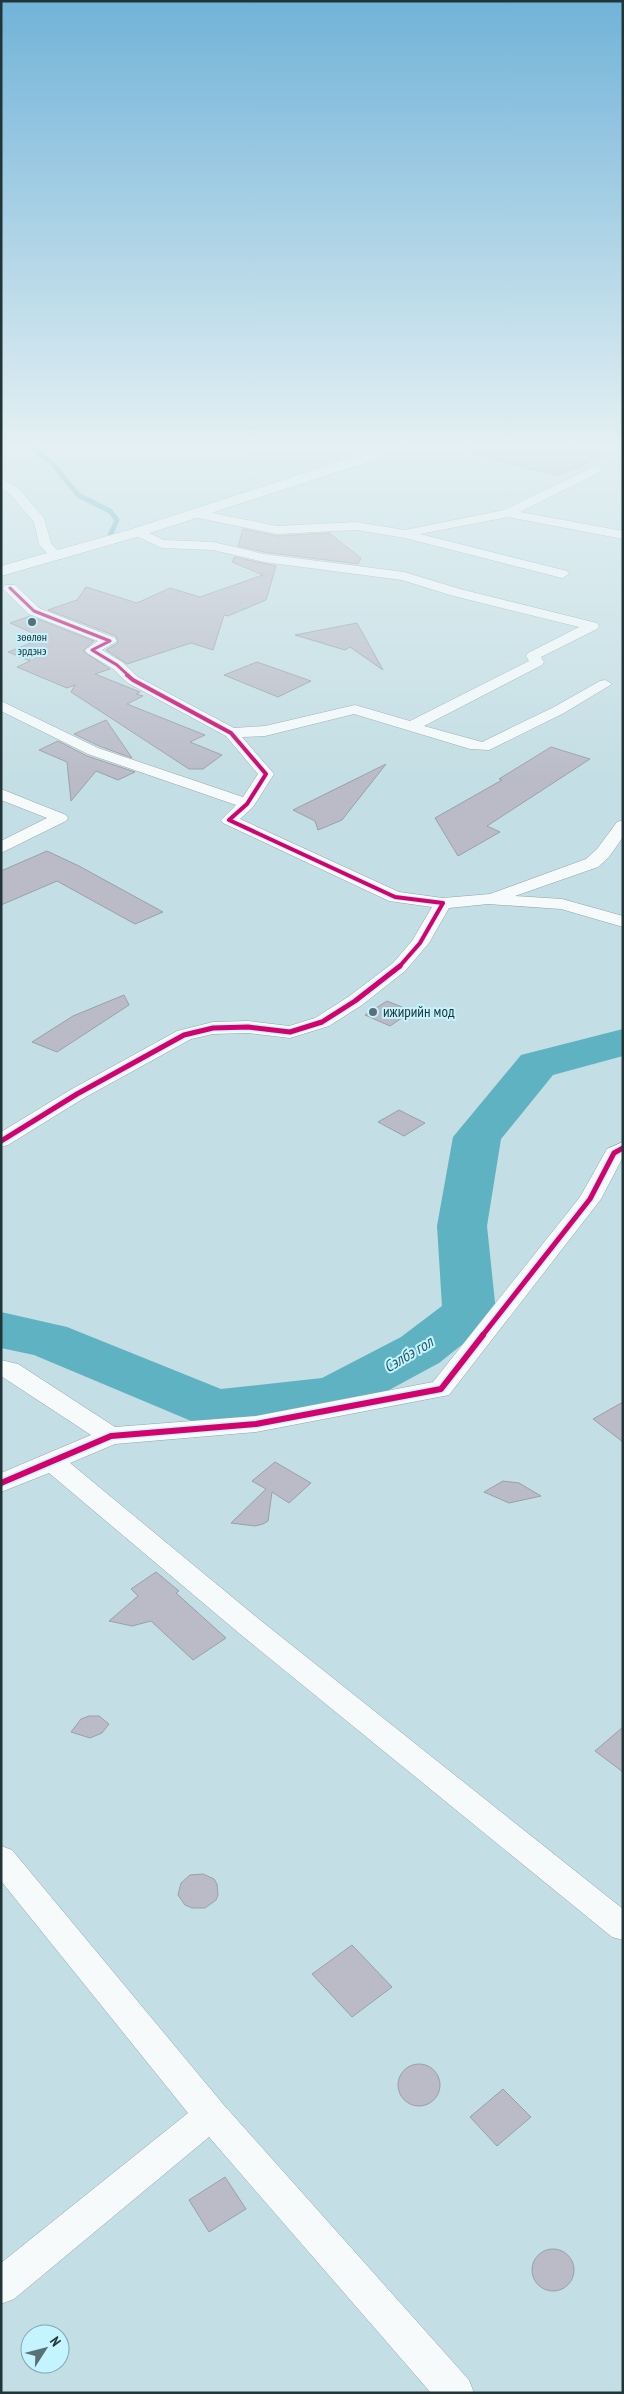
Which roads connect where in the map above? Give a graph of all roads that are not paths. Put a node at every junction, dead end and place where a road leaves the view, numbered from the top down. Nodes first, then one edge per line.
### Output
1 (53, 557) edge
2 (259, 557) edge
3 (494, 557) edge
4 (1, 570) edge
5 (562, 574) dead end
6 (4, 587) edge
7 (605, 684) dead end
8 (1, 705) edge
9 (412, 726) junction
10 (231, 733) junction
11 (1, 794) edge
12 (247, 804) junction
13 (623, 824) edge
14 (1, 848) edge
15 (488, 899) junction
16 (443, 903) junction
17 (623, 922) edge
18 (1, 1141) edge
19 (623, 1148) edge
20 (1, 1368) edge
21 (111, 1436) junction
22 (52, 1461) junction
23 (1, 1483) edge
24 (1, 1859) edge
25 (623, 1927) edge
26 (210, 2115) junction
27 (1, 2286) edge
28 (456, 2393) edge

1 - 4 main road
2 - 9 street
3 - 5 street
6 - 10 street
7 - 9 street
8 - 12 street
9 - 10 street
10 - 12 street
11 - 14 street
12 - 16 street
13 - 15 street
15 - 16 street
15 - 17 street
16 - 18 street
19 - 21 street
20 - 21 street
21 - 22 street
22 - 23 street
22 - 25 street
24 - 26 street
26 - 27 street
26 - 28 street

